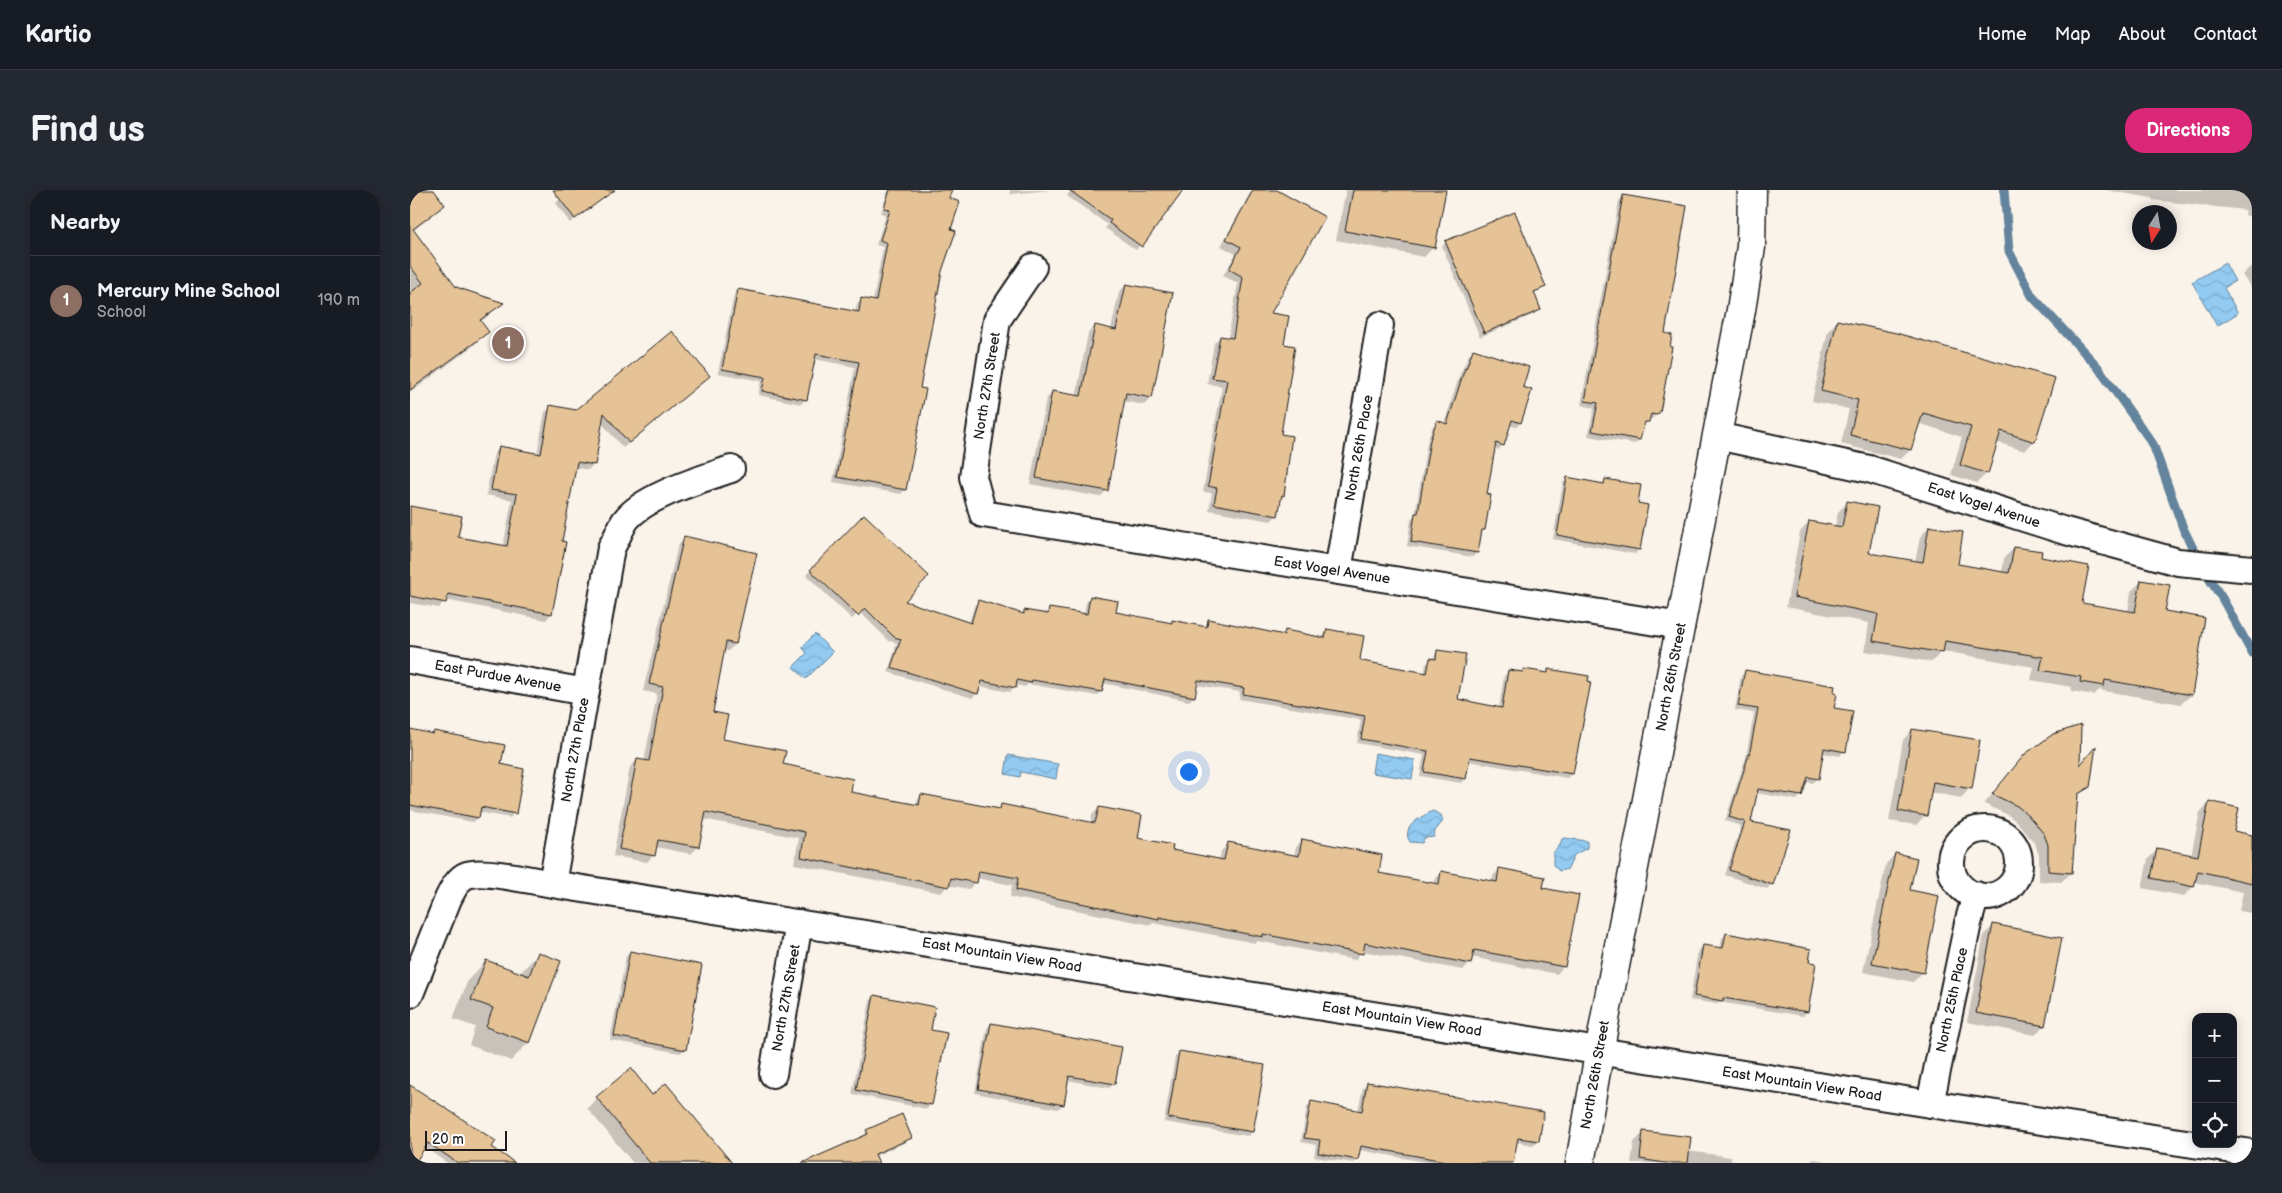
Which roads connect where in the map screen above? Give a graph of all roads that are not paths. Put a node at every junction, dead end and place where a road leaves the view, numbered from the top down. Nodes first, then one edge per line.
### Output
1 (1752, 190) edge
2 (1033, 267) dead end
3 (1380, 325) dead end
4 (1717, 436) junction
5 (731, 469) dead end
6 (984, 514) joint
7 (2240, 569) edge
8 (1338, 571) junction
9 (1681, 626) junction
10 (410, 660) edge
11 (586, 692) junction
12 (552, 884) junction
13 (1976, 895) dead end
14 (799, 923) junction
15 (410, 994) edge
16 (1600, 1051) junction
17 (773, 1074) dead end
18 (1930, 1104) junction
19 (2252, 1153) edge
20 (1580, 1163) edge

1 - 4 street, North 26th Street
2 - 6 street, North 27th Street
3 - 8 street, North 26th Place
4 - 7 street, East Vogel Avenue
4 - 9 street, North 26th Street
5 - 11 street, North 27th Place
6 - 8 street, East Vogel Avenue
8 - 9 street, East Vogel Avenue
9 - 16 street, North 26th Street
10 - 11 street, East Purdue Avenue
11 - 12 street, North 27th Place
12 - 14 street, East Mountain View Road
12 - 15 street
13 - 18 street, North 25th Place
14 - 16 street, East Mountain View Road
14 - 17 street, North 27th Street
16 - 18 street, East Mountain View Road
16 - 20 street, North 26th Street
18 - 19 street, East Mountain View Road

